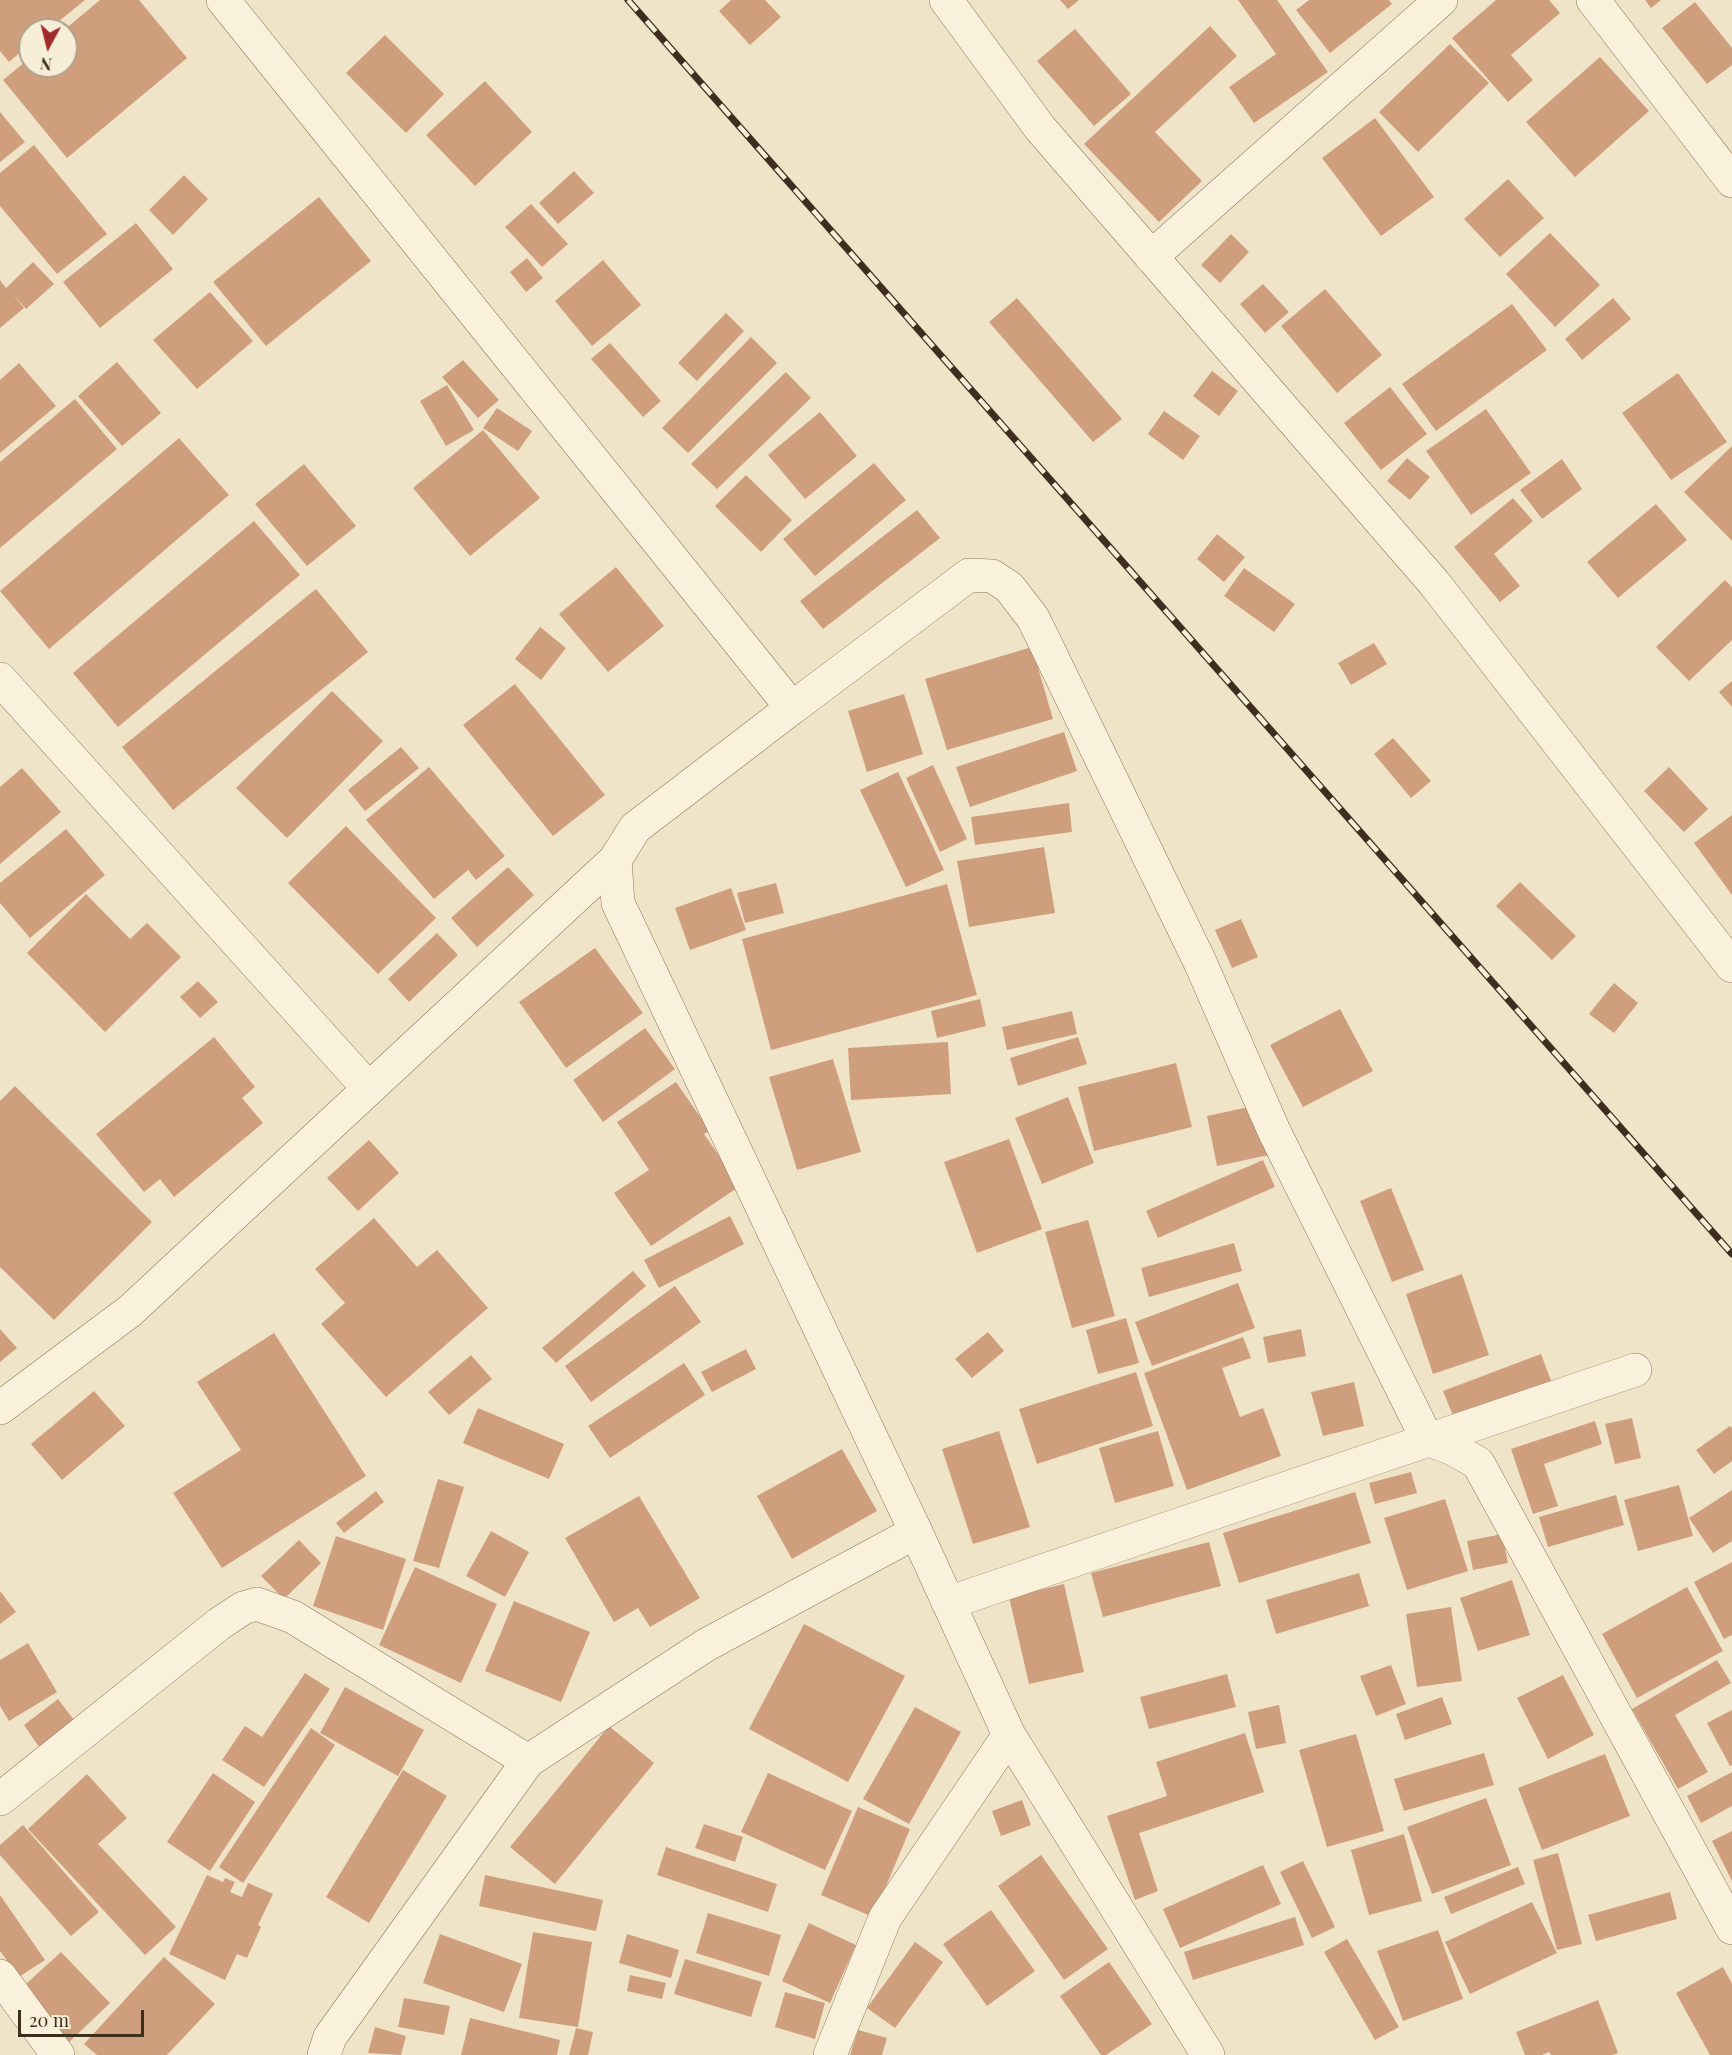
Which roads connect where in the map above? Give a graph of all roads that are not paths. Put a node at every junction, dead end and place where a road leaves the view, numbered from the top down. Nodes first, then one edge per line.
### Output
1 (223, 0) edge
2 (946, 0) edge
3 (1441, 0) edge
4 (1593, 0) edge
5 (1732, 181) edge
6 (1151, 257) junction
7 (0, 679) edge
8 (792, 708) junction
9 (615, 860) junction
10 (1732, 966) edge
11 (369, 1089) junction
12 (1635, 1370) dead end
13 (0, 1408) edge
14 (1428, 1439) junction
15 (916, 1532) junction
16 (948, 1602) junction
17 (1009, 1735) junction
18 (528, 1761) junction
19 (0, 1799) edge
20 (1732, 1928) edge
21 (0, 1976) edge
22 (58, 2055) edge
23 (324, 2055) edge
24 (830, 2055) edge
25 (1208, 2055) edge

1 - 8 street
2 - 6 street
3 - 6 street
4 - 5 street
6 - 10 street
7 - 11 street
8 - 9 street
8 - 14 street
9 - 11 street
9 - 15 street
11 - 13 street
12 - 14 street
14 - 16 street
14 - 20 street
15 - 16 street
15 - 18 street
16 - 17 street
17 - 24 street
17 - 25 street
18 - 19 street
18 - 23 street
21 - 22 street

